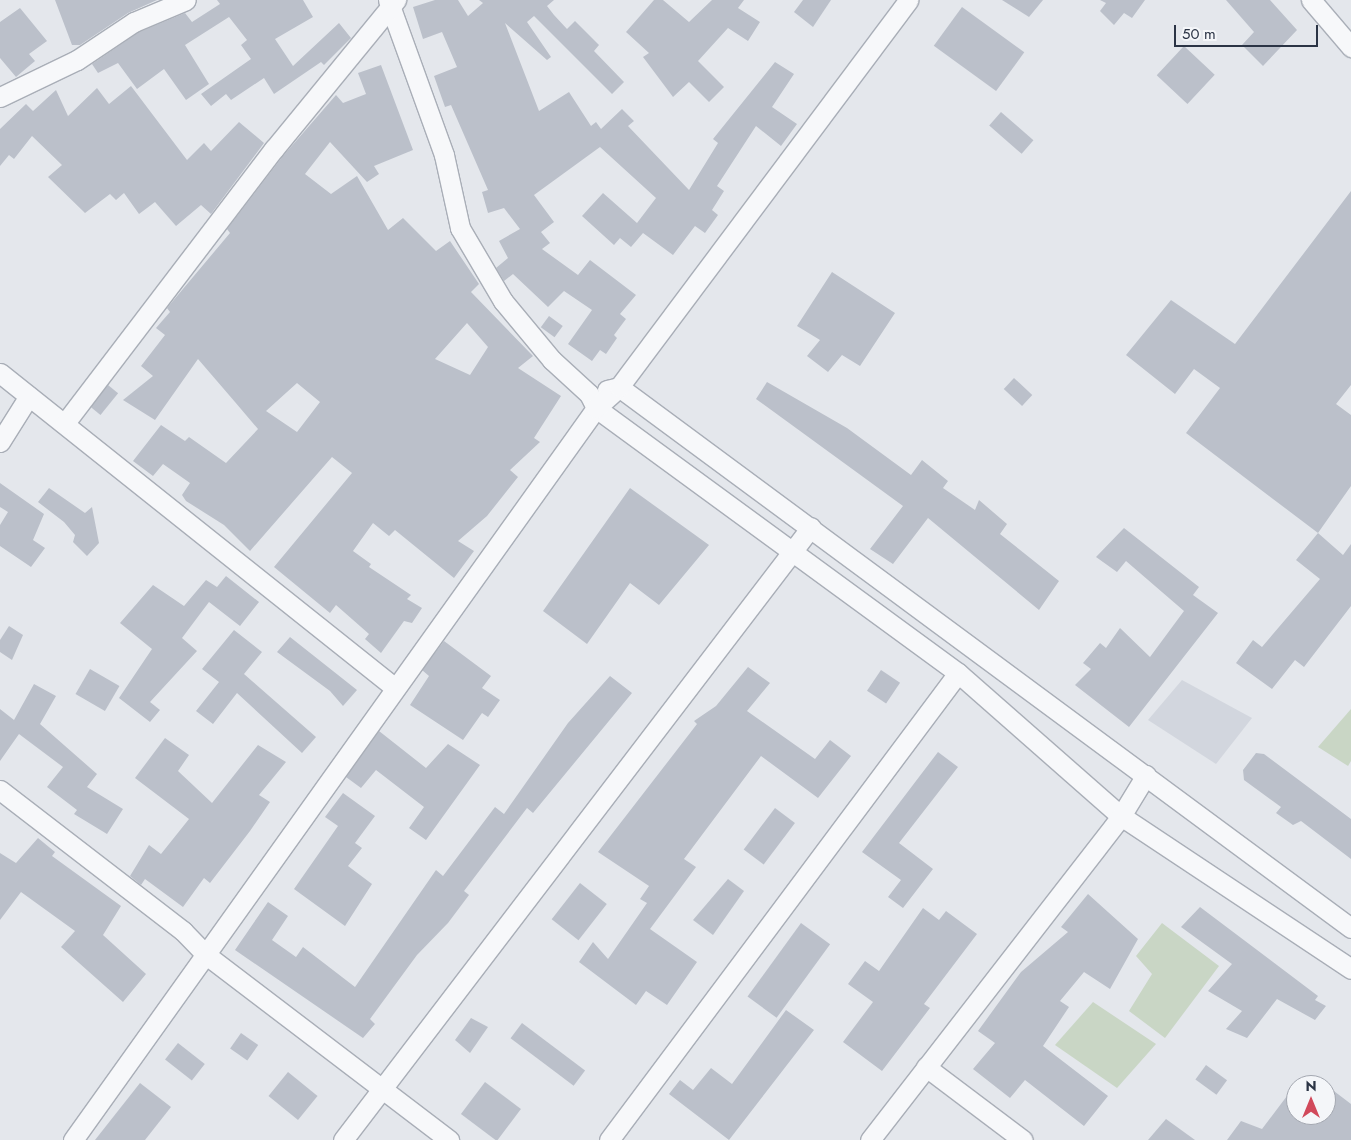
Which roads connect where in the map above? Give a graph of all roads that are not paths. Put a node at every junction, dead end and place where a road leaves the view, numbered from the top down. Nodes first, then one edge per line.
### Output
1 (186, 0) edge
2 (908, 0) edge
3 (1311, 0) edge
4 (391, 2) edge
5 (1351, 47) edge
6 (0, 97) edge
7 (0, 373) edge
8 (619, 387) junction
9 (29, 396) junction
10 (593, 401) junction
11 (64, 423) junction
12 (0, 442) edge
13 (811, 527) junction
14 (795, 552) junction
15 (958, 673) junction
16 (394, 687) junction
17 (1146, 775) junction
18 (0, 790) edge
19 (1121, 816) junction
20 (1351, 928) edge
21 (205, 954) junction
22 (1351, 969) edge
23 (926, 1067) junction
24 (382, 1089) junction
25 (73, 1140) edge
26 (343, 1140) edge
27 (449, 1140) edge
28 (609, 1140) edge
29 (870, 1140) edge
30 (1023, 1140) edge

1 - 6 street
2 - 8 street
3 - 5 street
4 - 10 street
4 - 11 street
7 - 9 street
8 - 10 street
8 - 13 street
9 - 11 street
9 - 12 street
10 - 14 street
10 - 16 street
11 - 16 street
13 - 14 street
13 - 17 street
14 - 15 street
14 - 24 street
15 - 19 street
15 - 28 street
16 - 21 street
17 - 19 street
17 - 20 street
18 - 21 street
19 - 22 street
19 - 23 street
21 - 24 street
21 - 25 street
23 - 29 street
23 - 30 street
24 - 26 street
24 - 27 street

